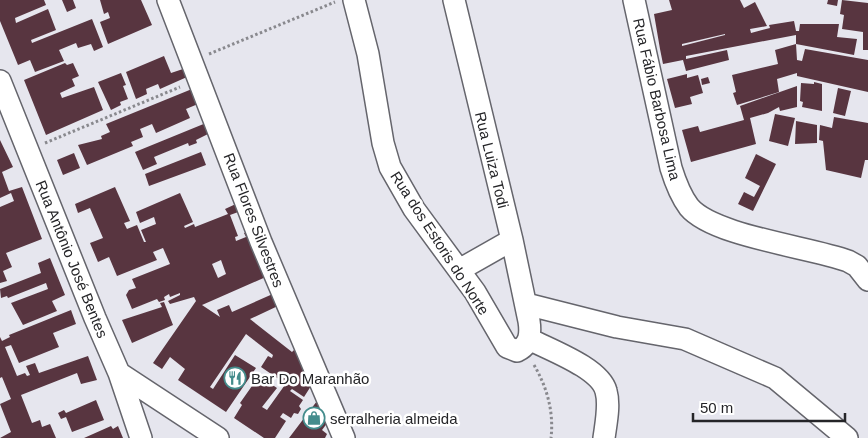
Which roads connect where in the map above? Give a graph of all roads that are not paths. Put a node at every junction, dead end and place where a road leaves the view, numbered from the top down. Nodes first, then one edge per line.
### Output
1 (168, 0) edge
2 (354, 0) edge
3 (454, 0) edge
4 (634, 0) edge
5 (0, 81) edge
6 (512, 240) junction
7 (459, 270) junction
8 (868, 280) edge
9 (527, 328) junction
10 (119, 373) junction
11 (206, 436) edge
12 (141, 438) edge
13 (344, 438) edge
14 (604, 438) edge
15 (847, 438) edge

1 - 13 street, Rua Flores Silvestres
2 - 7 street, Rua dos Estoris do Norte
3 - 6 street, Rua Luiza Todi
4 - 8 street, Rua Fábio Barbosa Lima
5 - 10 street, Rua Antônio José Bentes
6 - 7 street
6 - 9 street, Rua Luiza Todi
7 - 9 street, Rua dos Estoris do Norte
9 - 14 street
9 - 15 street
10 - 11 street
10 - 12 street, Rua Antônio José Bentes

